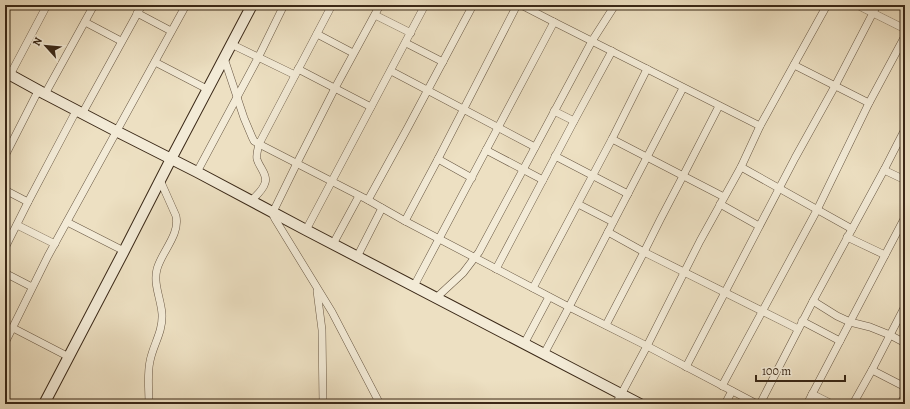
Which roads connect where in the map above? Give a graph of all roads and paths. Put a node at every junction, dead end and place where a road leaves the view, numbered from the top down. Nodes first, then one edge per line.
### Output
1 (47, 5) edge
2 (94, 5) edge
3 (142, 5) edge
4 (186, 5) edge
5 (252, 5) edge
6 (284, 5) edge
7 (332, 5) edge
8 (380, 5) edge
9 (425, 5) edge
10 (472, 5) edge
11 (517, 5) edge
12 (521, 5) edge
13 (538, 5) edge
14 (615, 5) edge
15 (826, 5) edge
16 (857, 5) edge
17 (877, 5) edge
18 (535, 12) junction
19 (137, 13) junction
20 (873, 13) junction
21 (375, 15) junction
22 (85, 22) junction
23 (554, 22) junction
24 (905, 29) edge
25 (172, 31) junction
26 (411, 33) junction
27 (317, 34) junction
28 (905, 36) edge
29 (121, 41) junction
30 (592, 41) junction
31 (406, 43) junction
32 (231, 44) junction
33 (612, 51) junction
34 (353, 53) junction
35 (224, 58) junction
36 (258, 58) junction
37 (155, 62) junction
38 (443, 62) junction
39 (794, 65) junction
40 (647, 69) junction
41 (391, 71) junction
42 (297, 72) junction
43 (8, 73) edge
44 (835, 86) junction
45 (335, 88) junction
46 (683, 88) junction
47 (207, 89) junction
48 (427, 91) junction
49 (42, 92) junction
50 (237, 97) junction
51 (869, 103) junction
52 (719, 106) junction
53 (371, 107) junction
54 (463, 109) junction
55 (554, 111) junction
56 (79, 112) junction
57 (574, 120) junction
58 (760, 126) junction
59 (498, 127) junction
60 (905, 129) edge
61 (116, 132) junction
62 (612, 139) junction
63 (259, 144) junction
64 (535, 147) junction
65 (486, 150) junction
66 (5, 156) edge
67 (556, 156) junction
68 (647, 157) junction
69 (171, 159) junction
70 (438, 159) junction
71 (296, 163) junction
72 (740, 167) junction
73 (524, 170) junction
74 (884, 170) junction
75 (197, 172) junction
76 (593, 176) junction
77 (683, 176) junction
78 (472, 178) junction
79 (160, 180) junction
80 (543, 180) junction
81 (905, 180) edge
82 (332, 181) junction
83 (779, 188) junction
84 (5, 190) edge
85 (628, 194) junction
86 (359, 196) junction
87 (724, 197) junction
88 (368, 200) junction
89 (251, 201) junction
90 (28, 202) junction
91 (578, 204) junction
92 (720, 204) junction
93 (382, 208) junction
94 (817, 210) junction
95 (273, 212) junction
96 (905, 217) edge
97 (404, 221) junction
98 (66, 222) junction
99 (613, 222) junction
100 (17, 225) junction
101 (759, 226) junction
102 (852, 229) junction
103 (306, 230) junction
104 (608, 232) junction
105 (847, 237) junction
106 (439, 239) junction
107 (54, 244) junction
108 (333, 244) junction
109 (5, 248) edge
110 (124, 251) junction
111 (644, 252) junction
112 (885, 255) junction
113 (357, 256) junction
114 (475, 258) junction
115 (496, 269) junction
116 (685, 272) junction
117 (5, 273) edge
118 (414, 286) junction
119 (32, 287) junction
120 (316, 287) junction
121 (533, 288) junction
122 (724, 292) junction
123 (549, 297) junction
124 (436, 298) junction
125 (812, 301) junction
126 (905, 306) edge
127 (569, 307) junction
128 (763, 312) junction
129 (802, 321) junction
130 (850, 322) junction
131 (606, 325) junction
132 (13, 328) junction
133 (798, 329) junction
134 (890, 335) junction
135 (840, 341) junction
136 (5, 343) edge
137 (905, 343) edge
138 (524, 344) junction
139 (648, 346) junction
140 (544, 354) junction
141 (68, 357) junction
142 (686, 367) junction
143 (872, 370) junction
144 (722, 386) junction
145 (905, 387) edge
146 (732, 391) junction
147 (621, 394) junction
148 (812, 394) junction
149 (905, 396) edge
150 (44, 404) edge
151 (149, 404) edge
152 (323, 404) edge
153 (380, 404) edge
154 (616, 404) edge
155 (640, 404) edge
156 (725, 404) edge
157 (758, 404) edge
158 (807, 404) edge
159 (832, 404) edge
160 (853, 404) edge
161 (900, 404) edge

1 - 43 street
2 - 22 street
3 - 19 street
4 - 25 street
5 - 32 street
6 - 36 street
7 - 27 street
8 - 21 street
9 - 26 street
10 - 38 street
11 - 54 street
12 - 18 street
13 - 18 street
14 - 30 street
15 - 39 street
16 - 20 street
17 - 20 street
18 - 23 street
19 - 25 street
19 - 29 street
20 - 24 street
20 - 44 street
21 - 26 street
21 - 34 street
22 - 29 street
22 - 49 street
23 - 30 street
23 - 59 street
25 - 37 street
26 - 31 street
27 - 34 street
27 - 42 street
28 - 51 street
29 - 56 street
30 - 33 street
30 - 55 street
31 - 38 street
31 - 41 street
32 - 35 street
32 - 36 street
33 - 40 street
33 - 57 street
34 - 45 street
35 - 47 street
35 - 50 street
36 - 42 street
36 - 50 street
37 - 47 street
37 - 61 street
38 - 48 street
39 - 44 street
39 - 58 street
40 - 46 street
40 - 62 street
41 - 48 street
41 - 53 street
42 - 45 street
42 - 63 street
43 - 49 street
44 - 51 street
44 - 83 street
45 - 53 street
45 - 71 street
46 - 52 street
46 - 68 street
47 - 69 street
48 - 54 street
48 - 88 street
49 - 56 street
49 - 66 street
50 - 63 street
50 - 75 street
51 - 94 street
52 - 58 street
52 - 77 street
53 - 82 street
54 - 59 street
54 - 70 street
55 - 57 street
55 - 64 street
56 - 61 street
56 - 90 street
57 - 67 street
58 - 72 street
59 - 64 street
59 - 65 street
60 - 74 street
61 - 69 street
61 - 98 street
62 - 68 street
62 - 76 street
63 - 71 street
63 - 89 street
64 - 73 street
65 - 73 street
65 - 78 street
67 - 76 street
67 - 80 street
68 - 77 street
68 - 85 street
69 - 75 street
69 - 79 street
70 - 78 street
70 - 97 street
71 - 82 street
71 - 95 street
72 - 83 street
72 - 87 street
73 - 80 street
73 - 114 street
74 - 81 street
74 - 102 street
75 - 89 street
76 - 85 street
76 - 91 street
77 - 87 street
77 - 111 street
78 - 106 street
79 - 110 street
79 - 151 street
80 - 115 street
82 - 86 street
82 - 103 street
83 - 94 street
83 - 101 street
84 - 90 street
85 - 99 street
86 - 88 street
86 - 108 street
87 - 92 street
88 - 93 street
89 - 95 street
90 - 100 street
91 - 99 street
91 - 121 street
92 - 101 street
92 - 116 street
93 - 97 street
93 - 113 street
94 - 102 street
94 - 128 street
95 - 103 street
95 - 120 street
96 - 112 street
97 - 106 street
98 - 107 street
98 - 110 street
99 - 104 street
100 - 107 street
100 - 109 street
101 - 122 street
102 - 105 street
103 - 108 street
104 - 111 street
104 - 127 street
105 - 112 street
105 - 125 street
106 - 114 street
106 - 118 street
107 - 119 street
108 - 113 street
110 - 141 street
111 - 116 street
111 - 131 street
112 - 130 street
113 - 118 street
114 - 115 street
114 - 124 street
115 - 121 street
116 - 122 street
116 - 139 street
117 - 119 street
118 - 124 street
119 - 132 street
120 - 152 street
120 - 153 street
121 - 123 street
122 - 128 street
122 - 142 street
123 - 127 street
123 - 138 street
124 - 138 street
125 - 129 street
125 - 130 street
126 - 134 street
127 - 131 street
127 - 140 street
128 - 133 street
128 - 144 street
129 - 133 street
129 - 135 street
130 - 134 street
130 - 135 street
131 - 139 street
132 - 136 street
132 - 141 street
133 - 157 street
134 - 137 street
134 - 143 street
135 - 148 street
138 - 140 street
139 - 142 street
139 - 147 street
140 - 147 street
141 - 150 street
142 - 144 street
143 - 145 street
143 - 160 street
144 - 146 street
146 - 156 street
146 - 157 street
147 - 154 street
147 - 155 street
148 - 158 street
148 - 159 street
149 - 161 street

